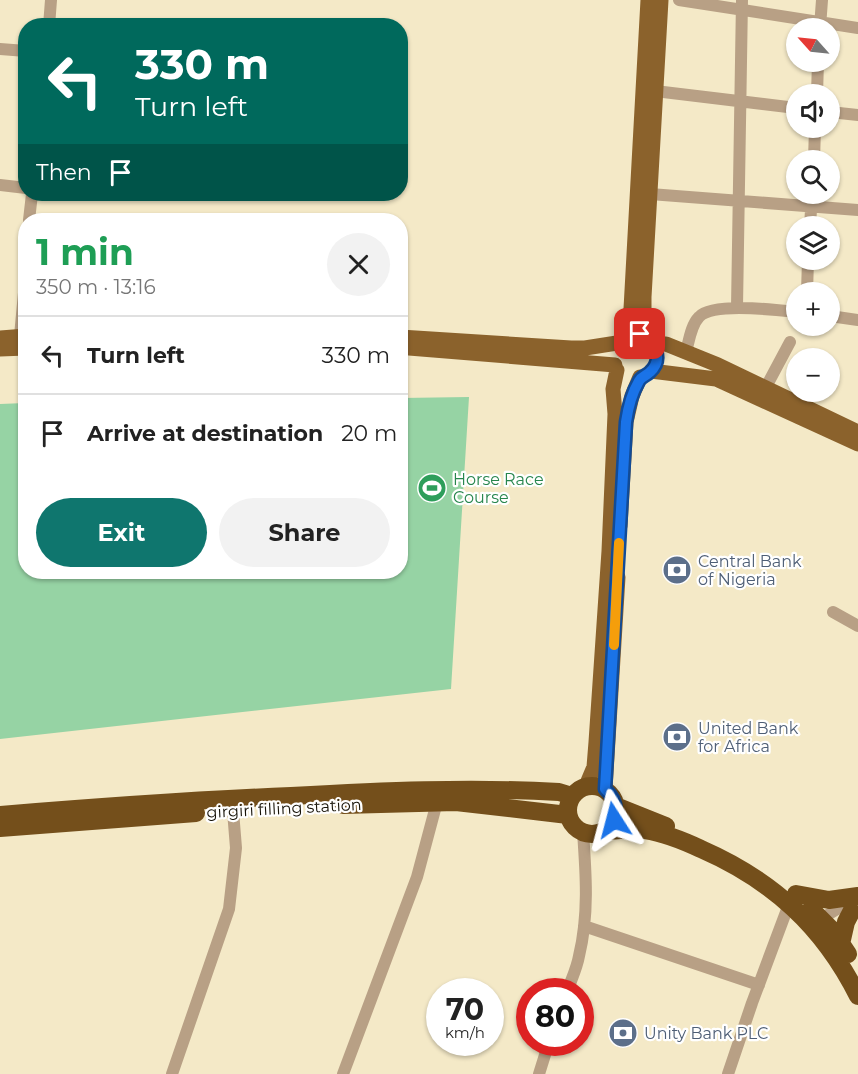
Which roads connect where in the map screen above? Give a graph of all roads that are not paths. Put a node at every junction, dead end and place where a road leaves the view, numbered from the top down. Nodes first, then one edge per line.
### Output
1 (51, 0) edge
2 (648, 0) edge
3 (661, 0) edge
4 (679, 0) edge
5 (822, 0) edge
6 (742, 5) edge
7 (49, 18) edge
8 (793, 18) edge
9 (821, 18) edge
10 (840, 27) edge
11 (858, 28) edge
12 (0, 49) edge
13 (18, 50) edge
14 (655, 91) junction
15 (741, 101) junction
16 (786, 107) edge
17 (840, 113) edge
18 (858, 115) edge
19 (0, 185) edge
20 (18, 187) edge
21 (650, 194) junction
22 (739, 201) junction
23 (811, 204) edge
24 (811, 207) junction
25 (858, 210) edge
26 (811, 216) edge
27 (737, 308) junction
28 (786, 311) edge
29 (840, 317) edge
30 (858, 320) edge
31 (0, 338) edge
32 (408, 338) edge
33 (18, 340) edge
34 (620, 340) junction
35 (651, 341) junction
36 (18, 342) edge
37 (790, 342) dead end
38 (408, 347) edge
39 (476, 348) junction
40 (0, 349) edge
41 (686, 352) junction
42 (616, 367) junction
43 (646, 374) junction
44 (766, 387) junction
45 (858, 432) edge
46 (858, 444) edge
47 (833, 612) dead end
48 (858, 626) edge
49 (605, 789) junction
50 (579, 791) junction
51 (437, 802) junction
52 (616, 806) junction
53 (232, 811) junction
54 (0, 815) edge
55 (568, 815) junction
56 (0, 828) edge
57 (604, 831) junction
58 (583, 832) junction
59 (858, 897) edge
60 (792, 899) junction
61 (822, 919) junction
62 (584, 927) junction
63 (841, 944) junction
64 (858, 972) edge
65 (572, 978) edge
66 (759, 985) junction
67 (858, 996) edge
68 (545, 1056) edge
69 (172, 1074) edge
70 (343, 1074) edge
71 (539, 1074) edge
72 (728, 1074) edge

1 - 7 street
2 - 34 main road
3 - 14 main road
4 - 6 street
5 - 9 street
6 - 8 street
6 - 15 street
10 - 11 street
12 - 13 street
14 - 15 street
14 - 21 main road
15 - 16 street
15 - 22 street
17 - 18 street
19 - 20 street
21 - 22 street
21 - 35 main road
22 - 24 street
22 - 27 street
23 - 24 street
24 - 25 street
24 - 26 street
27 - 28 street
27 - 41 street
29 - 30 street
31 - 33 main road
32 - 39 main road
34 - 35 main road
34 - 39 main road
34 - 42 main road
35 - 41 main road
35 - 43 main road
36 - 40 main road
37 - 44 street
38 - 39 main road
39 - 42 main road
41 - 44 main road
42 - 43 main road
42 - 50 main road
43 - 46 main road
43 - 49 main road
44 - 45 main road
47 - 48 street
49 - 50 highway
49 - 52 highway
50 - 54 highway
50 - 55 highway
51 - 53 highway, girgiri filling station
51 - 55 highway, girgiri filling station
51 - 70 street
52 - 57 highway
52 - 60 highway
53 - 56 highway, girgiri filling station
53 - 69 street
55 - 58 highway
57 - 58 highway
57 - 60 highway
58 - 62 street
59 - 60 highway
59 - 61 street
59 - 63 highway
60 - 61 highway
60 - 66 street
60 - 67 highway
61 - 63 highway
62 - 65 street
62 - 66 street
63 - 64 highway
66 - 72 street
68 - 71 street

